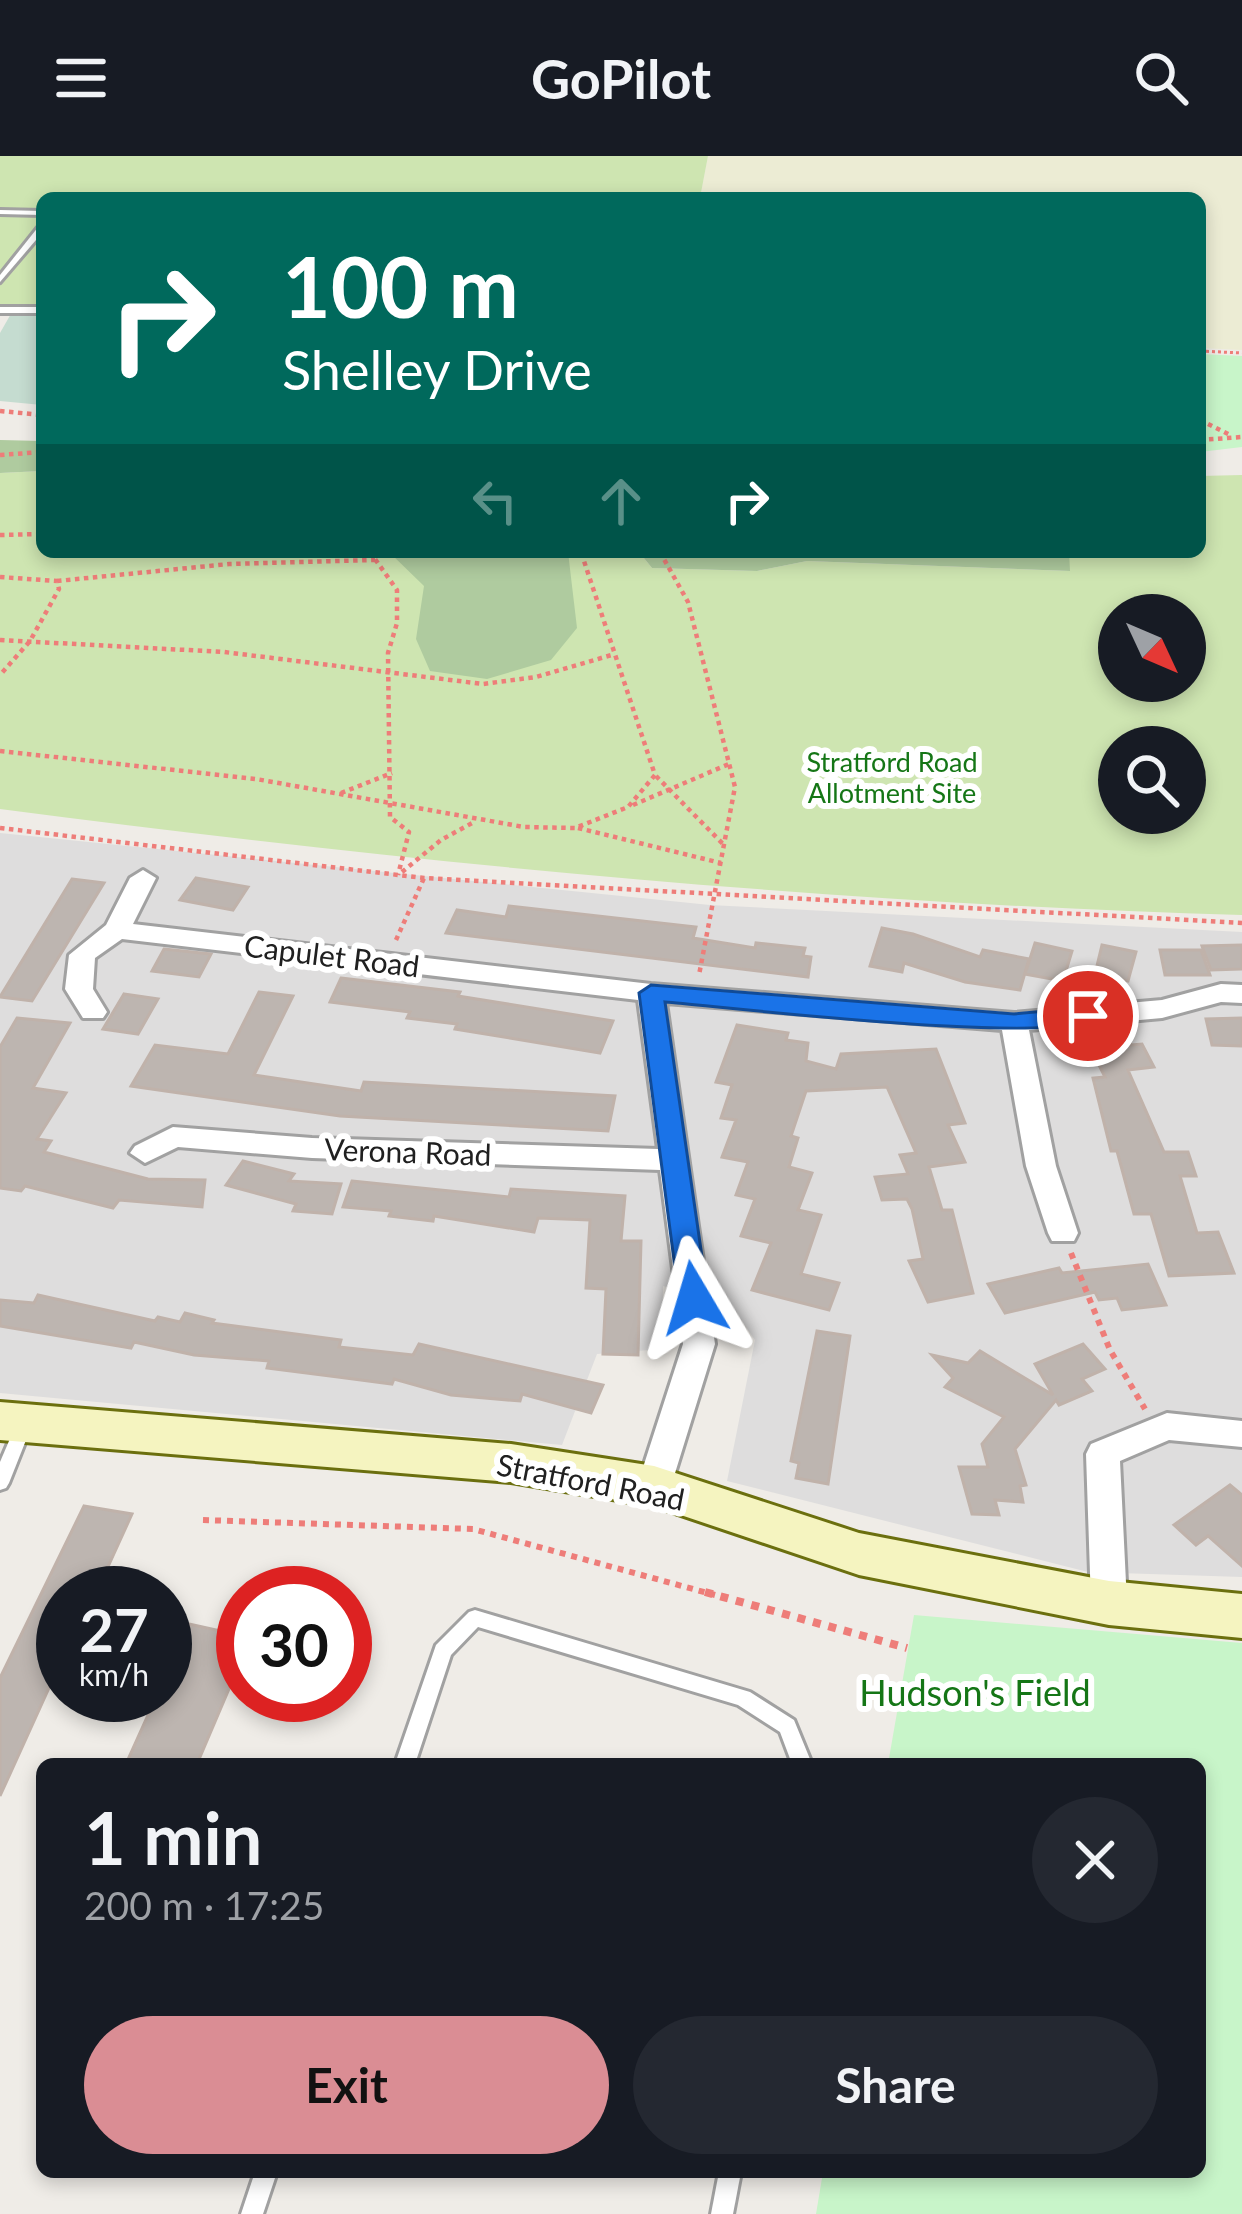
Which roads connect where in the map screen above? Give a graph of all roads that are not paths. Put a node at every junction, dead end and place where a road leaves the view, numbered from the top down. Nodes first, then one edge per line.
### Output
1 (0, 212) edge
2 (36, 213) edge
3 (36, 235) edge
4 (0, 280) edge
5 (0, 310) edge
6 (36, 310) edge
7 (142, 878) dead end
8 (117, 930) junction
9 (651, 993) junction
10 (1242, 994) edge
11 (93, 1012) dead end
12 (1014, 1022) junction
13 (145, 1154) dead end
14 (676, 1160) junction
15 (1063, 1233) road end
16 (12, 1422) edge
17 (1242, 1434) edge
18 (0, 1483) edge
19 (654, 1486) junction
20 (1109, 1603) junction
21 (1242, 1616) edge
22 (407, 1758) edge
23 (800, 1758) edge
24 (264, 2178) edge
25 (729, 2178) edge
26 (253, 2214) edge
27 (722, 2214) edge

1 - 2 lane
3 - 4 lane
5 - 6 lane
7 - 8 street
8 - 9 street, Capulet Road
8 - 11 street
9 - 12 street, Capulet Road
9 - 14 street
10 - 12 street, Capulet Road
12 - 15 street
13 - 14 street, Verona Road
14 - 19 street
16 - 18 lane
16 - 19 street, Stratford Road
17 - 20 street
19 - 20 street, Stratford Road
20 - 21 street, Stratford Road
22 - 23 lane
24 - 26 lane
25 - 27 lane

